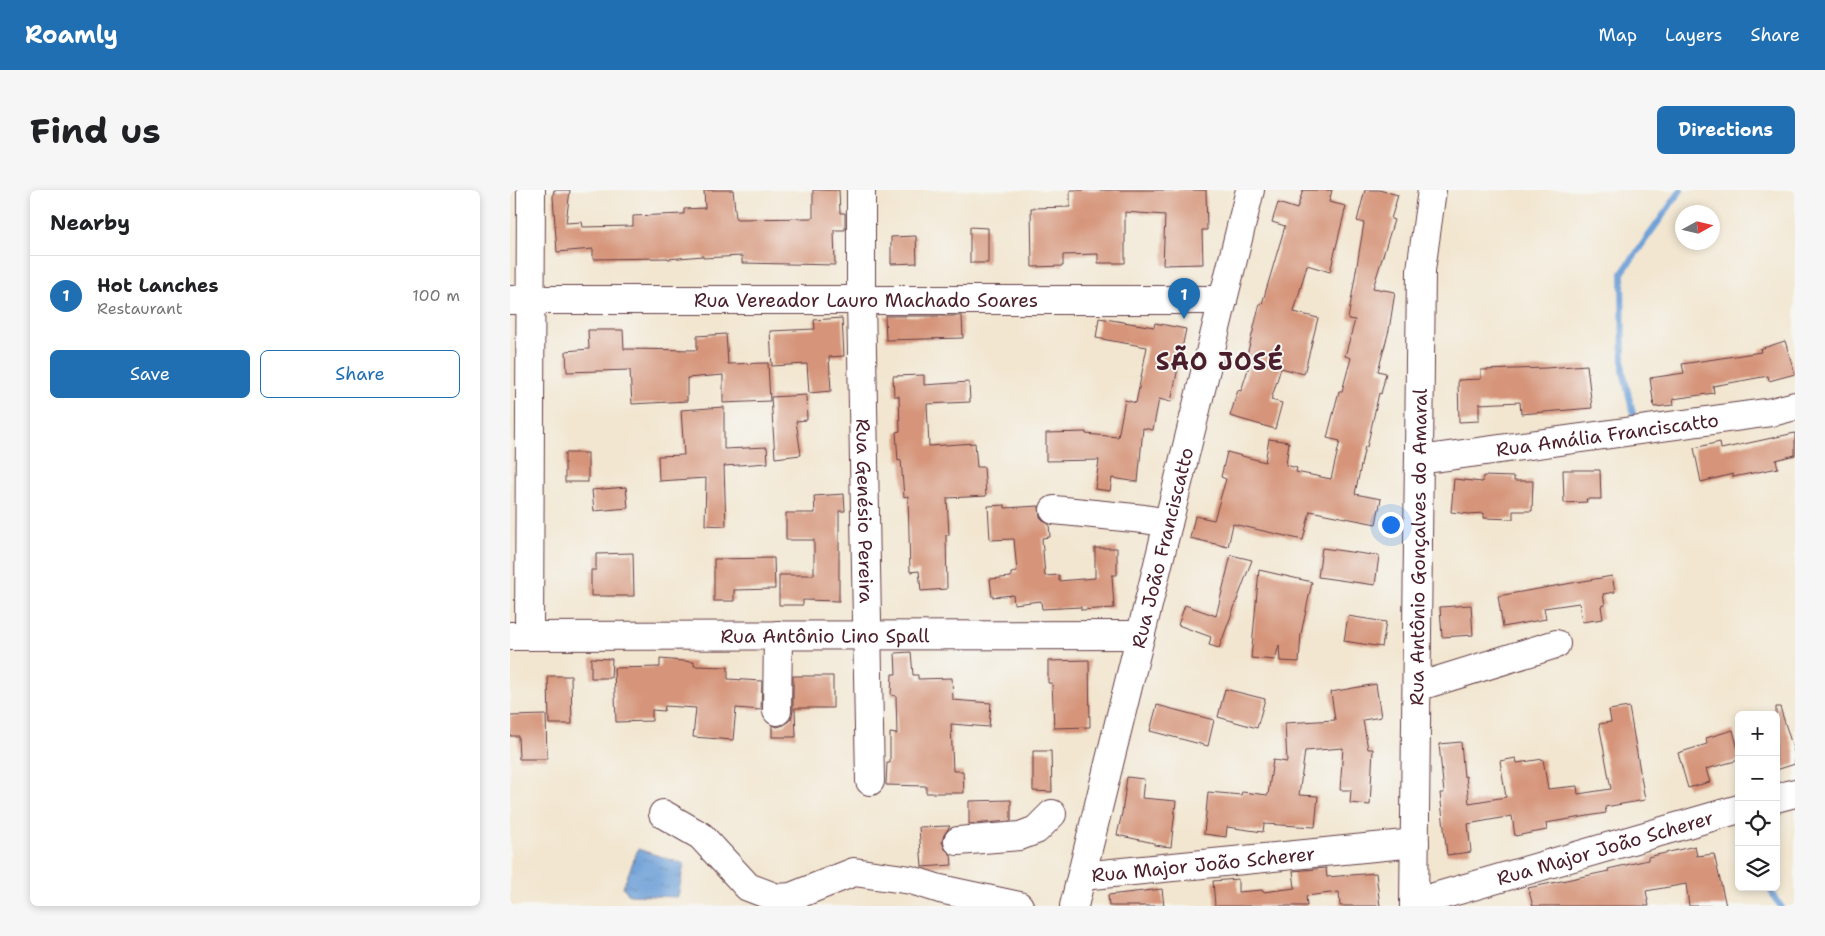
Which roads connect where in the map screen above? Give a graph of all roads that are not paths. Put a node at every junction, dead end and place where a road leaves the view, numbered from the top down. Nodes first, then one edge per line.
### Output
1 (531, 190) edge
2 (861, 190) edge
3 (1250, 190) edge
4 (1432, 190) edge
5 (520, 300) edge
6 (861, 300) junction
7 (1223, 300) junction
8 (1795, 406) edge
9 (1419, 460) junction
10 (1054, 510) dead end
11 (1168, 523) junction
12 (868, 635) junction
13 (1141, 635) junction
14 (519, 636) edge
15 (778, 636) junction
16 (1556, 644) dead end
17 (1417, 687) junction
18 (777, 710) dead end
19 (870, 781) dead end
20 (1795, 793) edge
21 (1780, 797) edge
22 (1098, 810) junction
23 (1735, 810) edge
24 (663, 814) dead end
25 (1052, 814) junction
26 (1014, 818) dead end
27 (958, 841) dead end
28 (1415, 843) junction
29 (1082, 876) junction
30 (1414, 905) edge
31 (1019, 906) edge
32 (1074, 906) edge

1 - 5 street
2 - 6 street, Rua Genésio Pereira
3 - 7 street, Rua João Franciscatto
4 - 9 street, Rua Antônio Gonçalves do Amaral
5 - 6 street, Rua Vereador Lauro Machado Soares
5 - 14 street
6 - 7 street, Rua Vereador Lauro Machado Soares
6 - 12 street, Rua Genésio Pereira
7 - 11 street, Rua João Franciscatto
8 - 9 street, Rua Amália Franciscatto
9 - 17 street, Rua Antônio Gonçalves do Amaral
10 - 11 street
11 - 13 street, Rua João Franciscatto
12 - 13 street, Rua Antônio Lino Spall
12 - 15 street, Rua Antônio Lino Spall
12 - 19 street, Rua Genésio Pereira
13 - 22 street, Rua João Franciscatto
14 - 15 street, Rua Antônio Lino Spall
15 - 18 street
16 - 17 street
17 - 28 street, Rua Antônio Gonçalves do Amaral
20 - 21 street
22 - 25 street
22 - 29 street, Rua João Franciscatto
23 - 30 street, Rua Major João Scherer
24 - 31 street
25 - 26 street
25 - 27 street
28 - 29 street, Rua Major João Scherer
28 - 30 street, Rua Antônio Gonçalves do Amaral
29 - 32 street, Rua João Franciscatto

